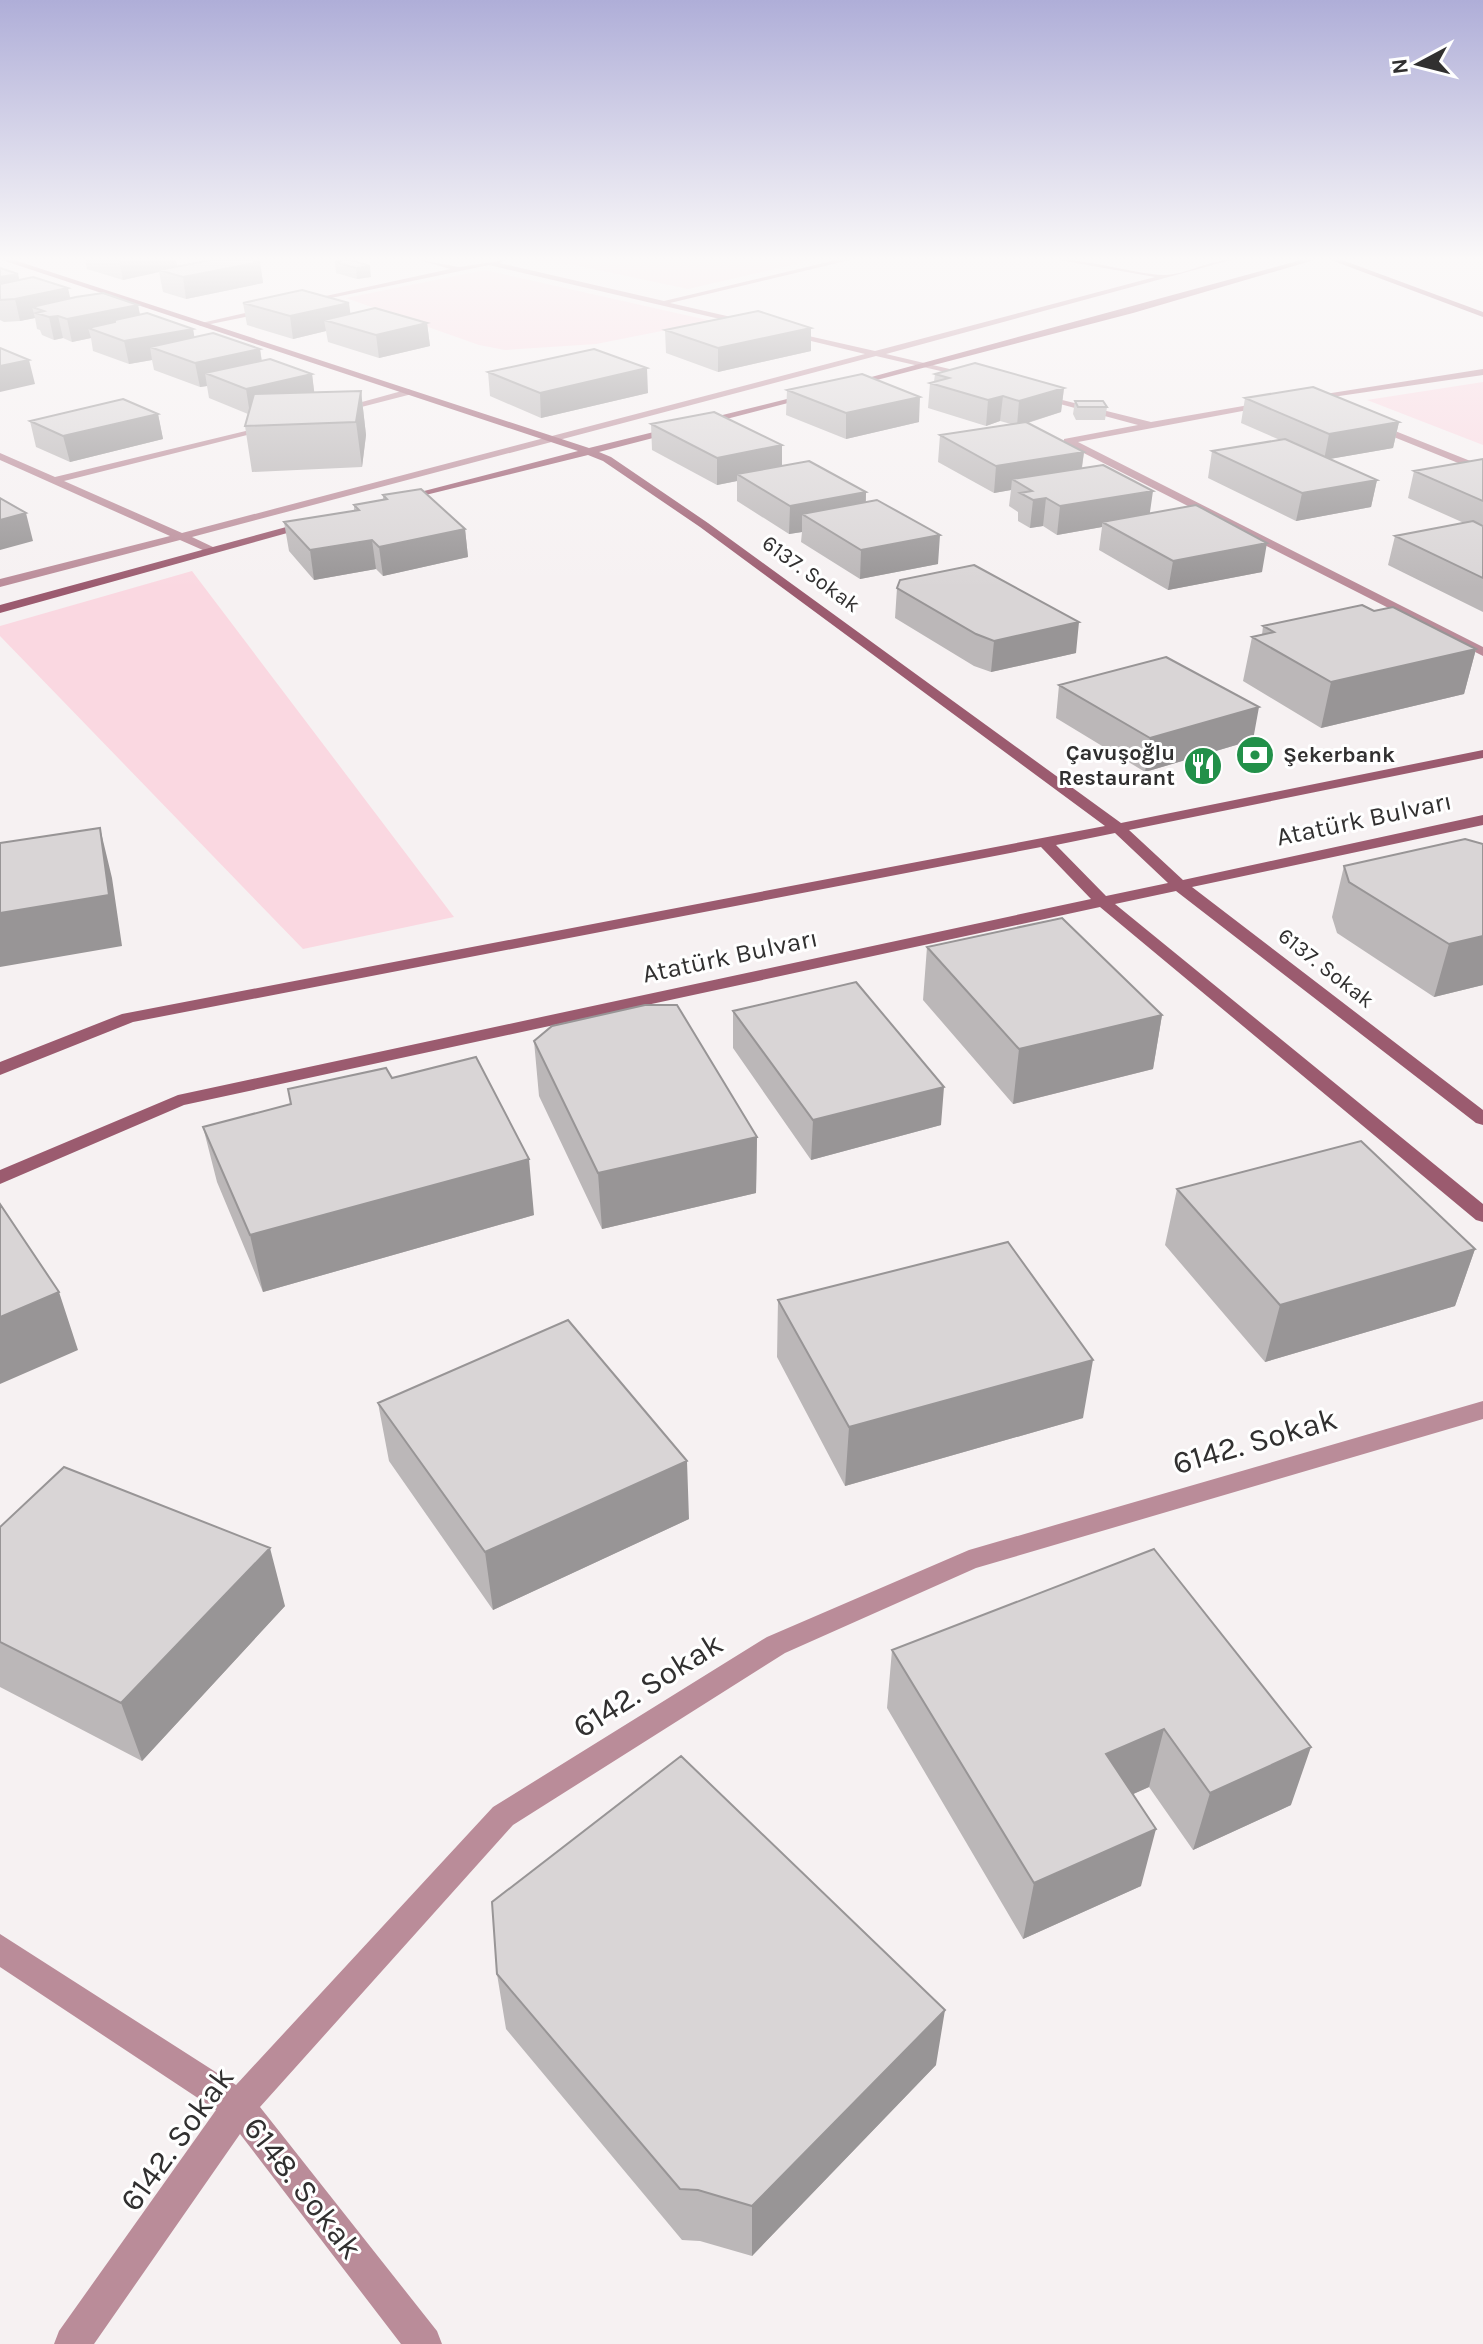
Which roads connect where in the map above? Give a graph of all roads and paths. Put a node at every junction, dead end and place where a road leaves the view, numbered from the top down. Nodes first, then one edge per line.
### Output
1 (340, 369) edge
2 (818, 369) edge
3 (906, 369) edge
4 (945, 369) edge
5 (1483, 372) edge
6 (986, 381) edge
7 (840, 387) edge
8 (826, 390) edge
9 (409, 392) junction
10 (1030, 393) edge
11 (1294, 399) junction
12 (1332, 409) edge
13 (332, 411) edge
14 (1360, 420) edge
15 (286, 423) edge
16 (1149, 425) junction
17 (559, 440) junction
18 (590, 452) junction
19 (0, 456) edge
20 (1483, 470) edge
21 (54, 480) junction
22 (392, 503) edge
23 (331, 518) edge
24 (183, 536) junction
25 (209, 549) junction
26 (0, 583) edge
27 (0, 609) edge
28 (1483, 652) edge
29 (1483, 754) edge
30 (1483, 820) edge
31 (1118, 828) junction
32 (1045, 842) junction
33 (1179, 885) junction
34 (1103, 902) junction
35 (0, 1069) edge
36 (1483, 1119) edge
37 (0, 1178) edge
38 (1483, 1215) edge
39 (1483, 1410) edge
40 (0, 1949) edge
41 (239, 2106) junction
42 (72, 2344) edge
43 (424, 2344) edge

1 - 9 street, 6137. Sokak
2 - 17 street
3 - 7 street
4 - 6 street
5 - 11 street
8 - 18 street
9 - 13 street
9 - 17 street, 6137. Sokak
10 - 16 street
11 - 12 street
11 - 16 street
14 - 20 street
15 - 21 street
16 - 28 street
17 - 18 street, 6137. Sokak
17 - 24 street
18 - 22 street
18 - 31 street, 6137. Sokak
19 - 21 street
21 - 24 street
23 - 25 street
24 - 25 street
24 - 26 street
25 - 27 street
29 - 31 street, Atatürk Bulvarı
30 - 33 street, Atatürk Bulvarı
31 - 32 street, Atatürk Bulvarı
31 - 33 street, 6137. Sokak
32 - 34 street
32 - 35 street, Atatürk Bulvarı
33 - 34 street, Atatürk Bulvarı
33 - 36 street, 6137. Sokak
34 - 37 street, Atatürk Bulvarı
34 - 38 street
39 - 41 street, 6142. Sokak
40 - 41 street, 6148. Sokak
41 - 42 street, 6142. Sokak
41 - 43 street, 6148. Sokak

